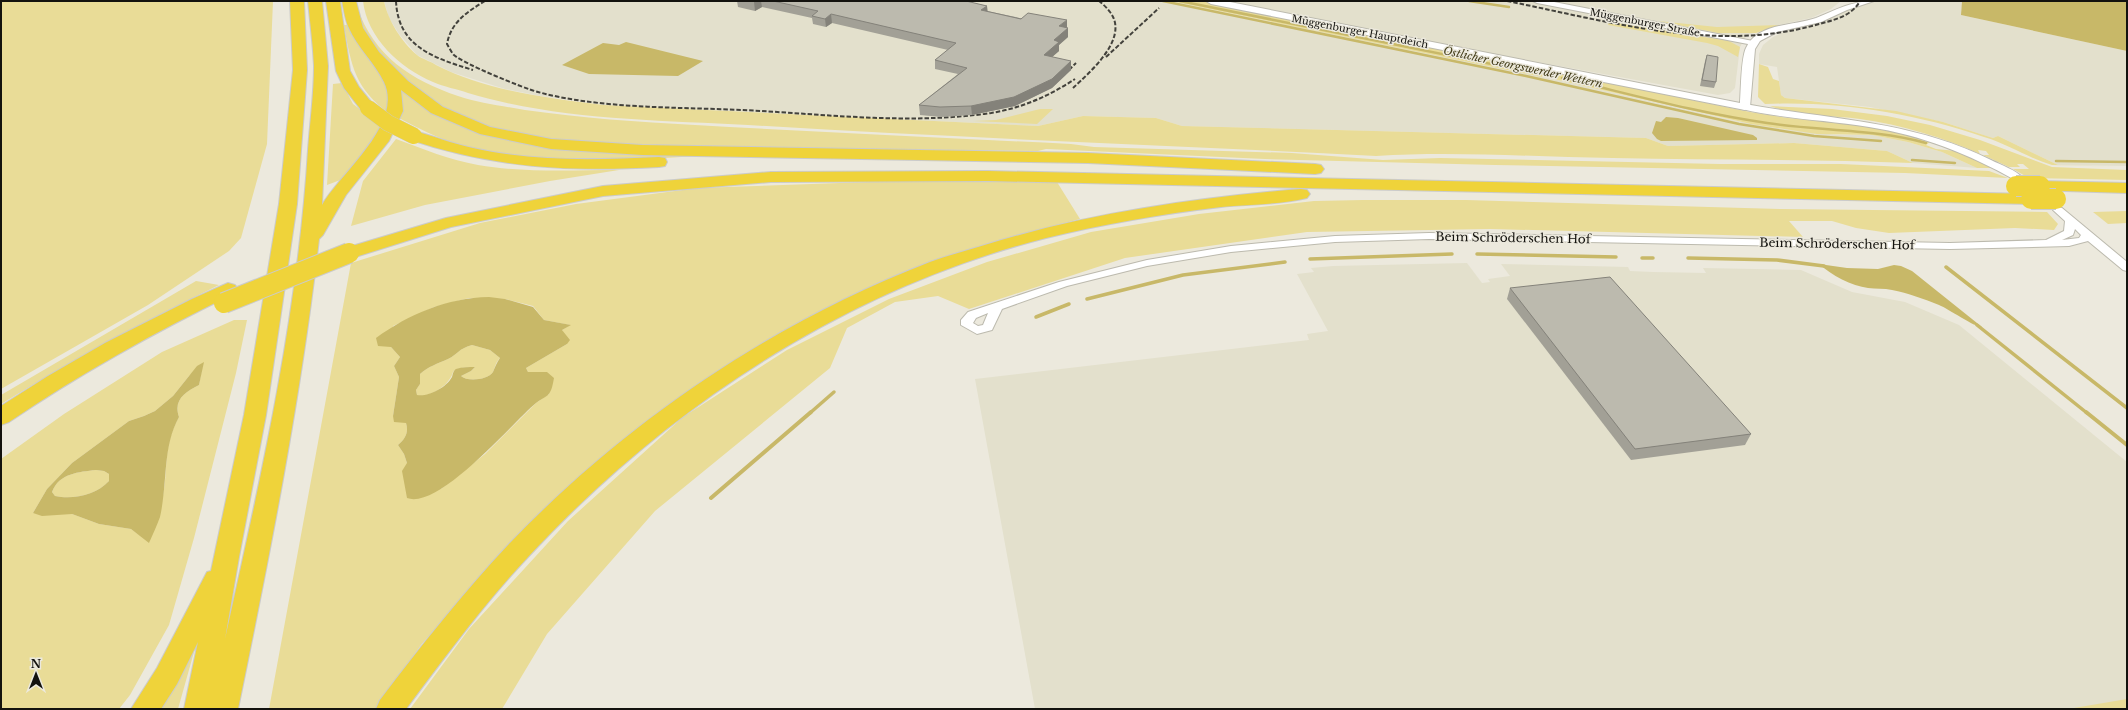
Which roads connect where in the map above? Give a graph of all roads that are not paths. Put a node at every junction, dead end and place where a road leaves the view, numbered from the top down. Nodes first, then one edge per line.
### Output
1 (297, 1) edge
2 (315, 1) edge
3 (332, 1) edge
4 (349, 1) edge
5 (1211, 1) edge
6 (1537, 1) edge
7 (1869, 1) edge
8 (1753, 43) junction
9 (374, 55) junction
10 (1745, 107) junction
11 (843, 153) junction
12 (1362, 171) junction
13 (2017, 182) junction
14 (1437, 186) junction
15 (2127, 188) edge
16 (2036, 192) junction
17 (2127, 200) edge
18 (2057, 205) junction
19 (2070, 221) junction
20 (2087, 235) junction
21 (2038, 244) junction
22 (308, 246) junction
23 (350, 247) junction
24 (2127, 268) edge
25 (226, 296) junction
26 (997, 307) dead end
27 (1, 417) edge
28 (1, 433) edge
29 (226, 557) junction
30 (145, 709) edge
31 (198, 709) edge
32 (224, 709) edge
33 (390, 709) edge

1 - 29 highway
2 - 22 highway
3 - 11 highway, bridge
4 - 9 highway
5 - 10 street, Müggenburger Hauptdeich
6 - 8 street, Müggenburger Straße
7 - 8 street
8 - 10 street
9 - 11 highway
9 - 22 highway
10 - 13 street
11 - 12 highway
12 - 13 highway
12 - 23 highway
13 - 16 highway, bridge
14 - 16 highway
14 - 23 highway
14 - 33 highway
15 - 16 highway
16 - 18 highway, bridge
17 - 18 highway
18 - 19 street
19 - 20 street
19 - 21 street, Beim Schröderschen Hof
20 - 21 street, Beim Schröderschen Hof
20 - 24 street
21 - 26 street, Beim Schröderschen Hof
22 - 32 highway
23 - 25 highway, bridge
25 - 27 highway
25 - 28 highway
29 - 30 highway
29 - 31 highway

